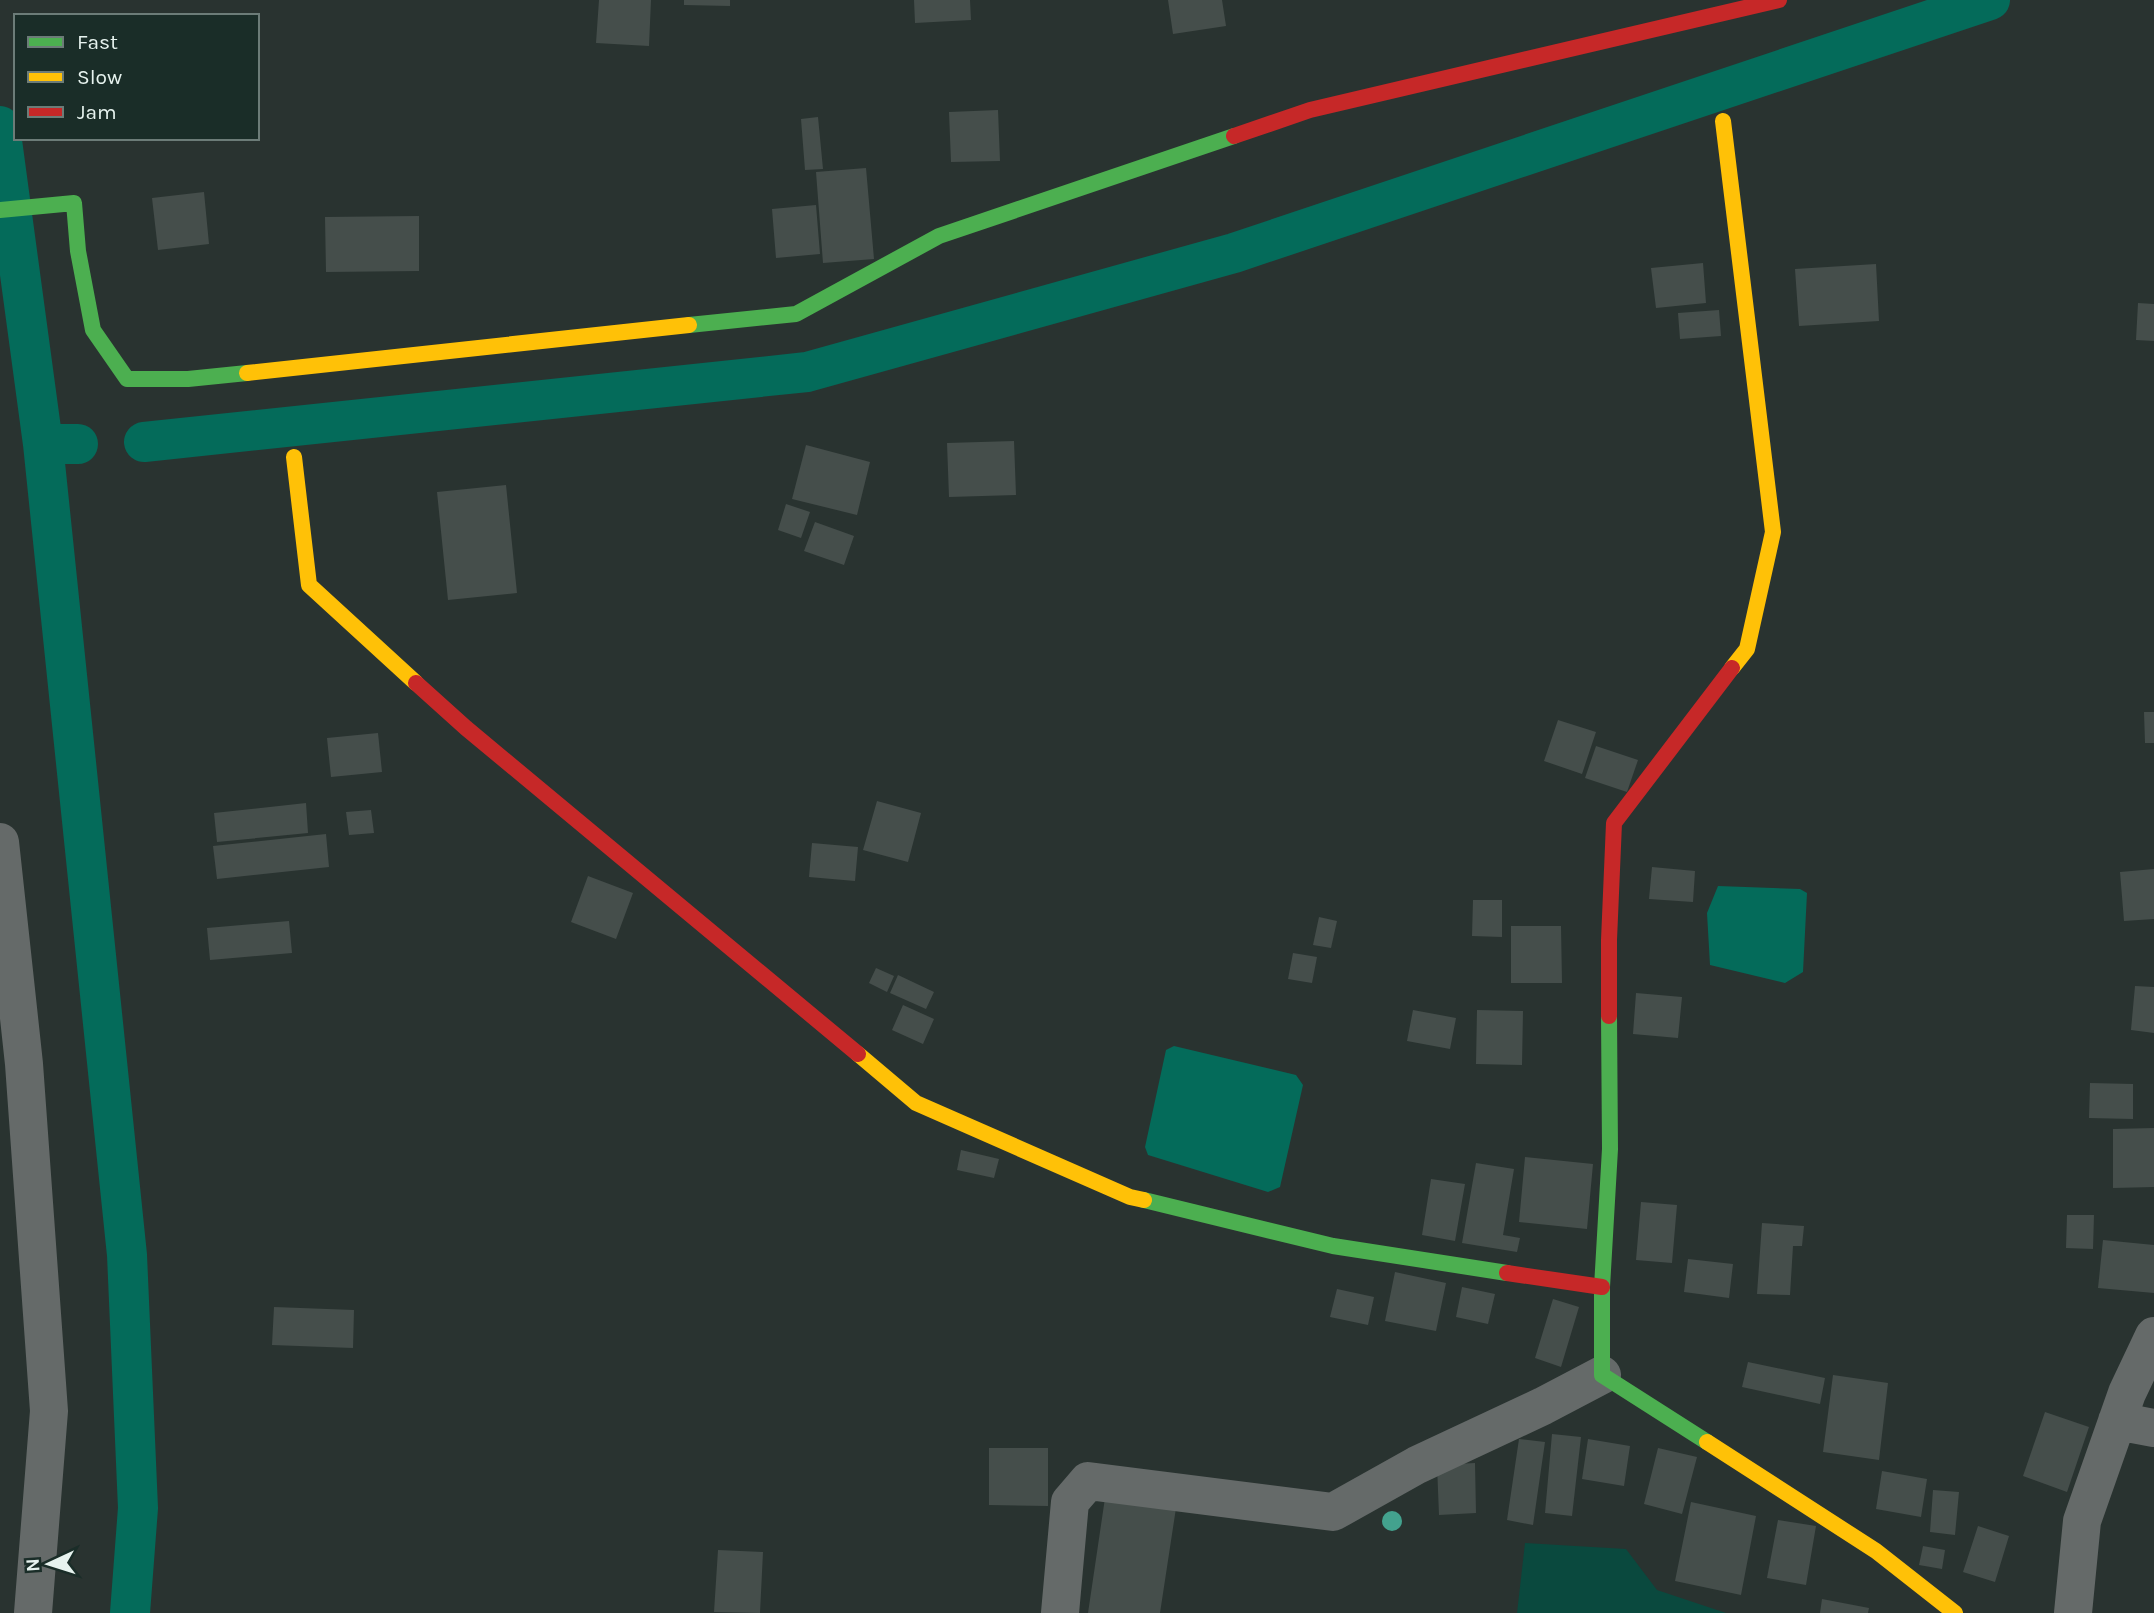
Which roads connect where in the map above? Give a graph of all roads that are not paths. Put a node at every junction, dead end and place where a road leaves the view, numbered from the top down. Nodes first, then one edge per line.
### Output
1 (1779, 0) edge
2 (1723, 121) dead end
3 (0, 210) edge
4 (293, 457) dead end
5 (0, 842) edge
6 (1602, 1287) junction
7 (2154, 1336) edge
8 (1602, 1375) junction
9 (2117, 1421) junction
10 (2154, 1428) edge
11 (33, 1613) edge
12 (1060, 1613) edge
13 (1955, 1613) edge
14 (2073, 1613) edge

1 - 3 street
2 - 6 street
4 - 6 street
5 - 11 street
6 - 8 street
7 - 9 street
8 - 12 street
8 - 13 street
9 - 10 street
9 - 14 street

